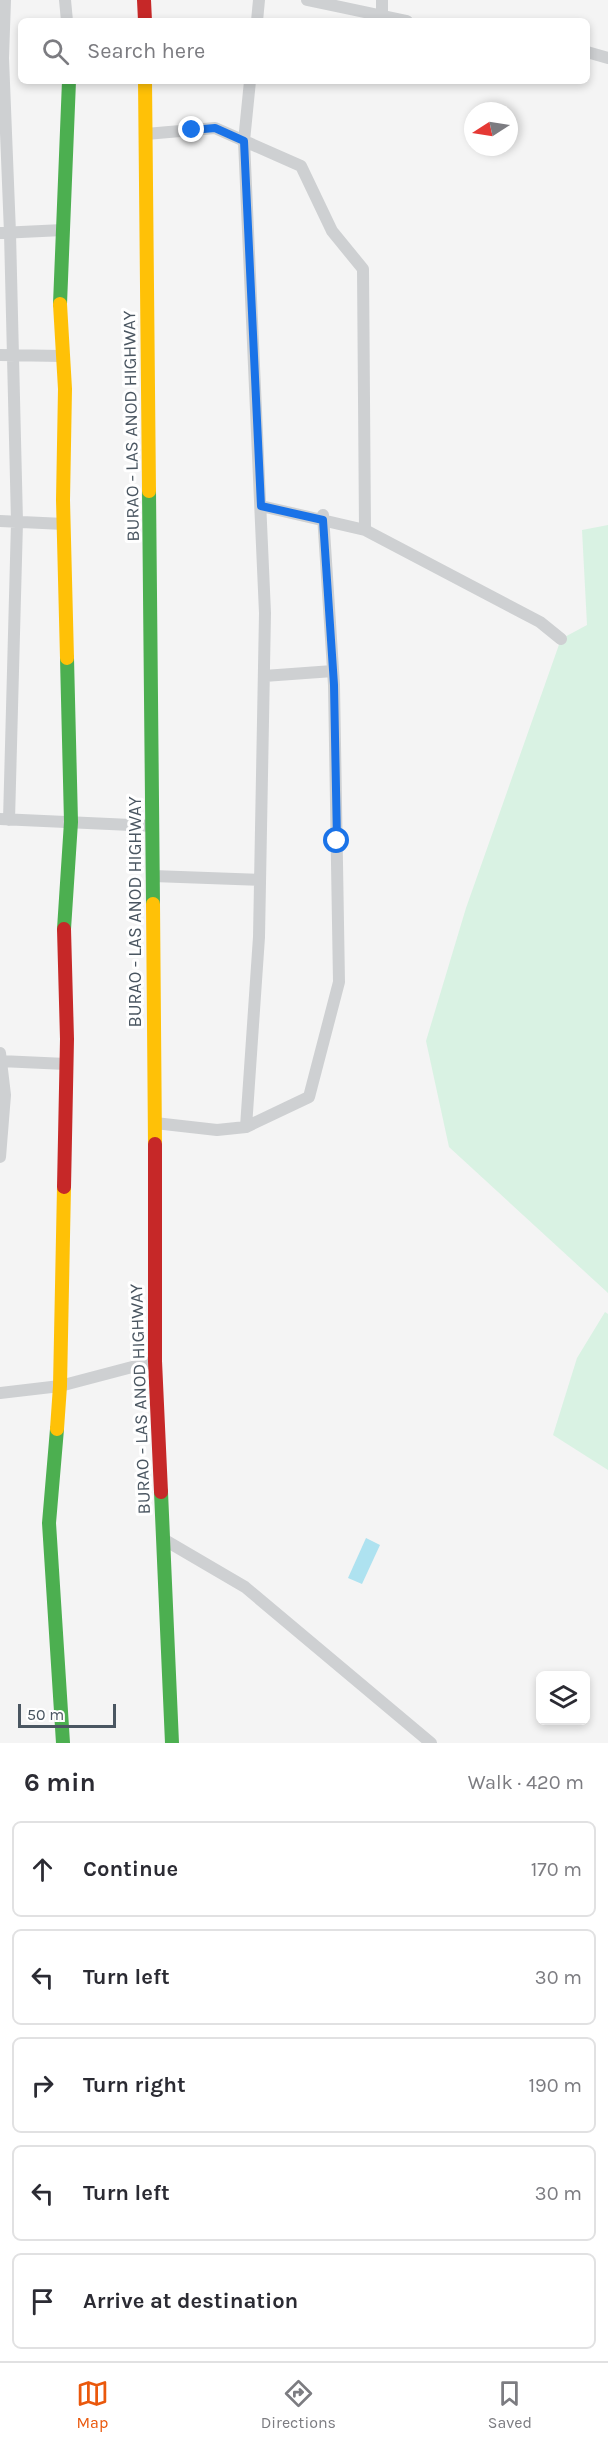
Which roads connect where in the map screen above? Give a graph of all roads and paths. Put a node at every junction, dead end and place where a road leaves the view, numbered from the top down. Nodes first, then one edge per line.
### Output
1 (5, 0) edge
2 (65, 0) edge
3 (144, 0) edge
4 (259, 0) edge
5 (308, 0) edge
6 (382, 0) edge
7 (382, 16) junction
8 (67, 18) edge
9 (145, 18) edge
10 (257, 18) edge
11 (392, 18) edge
12 (590, 53) edge
13 (608, 58) edge
14 (69, 84) edge
15 (145, 84) edge
16 (250, 84) edge
17 (146, 134) junction
18 (244, 141) junction
19 (63, 230) junction
20 (5, 233) edge
21 (0, 355) edge
22 (13, 355) junction
23 (63, 356) junction
24 (261, 506) junction
25 (323, 518) junction
26 (0, 521) edge
27 (17, 522) junction
28 (64, 524) junction
29 (365, 530) junction
30 (561, 639) dead end
31 (333, 671) junction
32 (264, 676) junction
33 (4, 819) edge
34 (71, 822) junction
35 (153, 826) junction
36 (153, 876) junction
37 (260, 879) junction
38 (0, 1058) edge
39 (66, 1064) junction
40 (155, 1123) junction
41 (246, 1127) junction
42 (0, 1157) edge
43 (154, 1361) junction
44 (60, 1386) junction
45 (0, 1394) edge
46 (163, 1539) junction
47 (63, 1743) edge
48 (172, 1743) edge
49 (431, 1743) edge

1 - 20 street
2 - 8 street
3 - 9 main road
4 - 10 street
5 - 7 street
6 - 7 street
7 - 11 street
12 - 13 street
14 - 19 main road
15 - 17 main road, BURAO - LAS ANOD HIGHWAY
16 - 18 street
17 - 18 street
17 - 35 main road, BURAO - LAS ANOD HIGHWAY
18 - 24 street
18 - 29 street
19 - 20 street
19 - 23 main road
20 - 22 street
21 - 22 street
22 - 23 street
22 - 27 street
23 - 28 main road
24 - 25 street
24 - 32 street
25 - 29 street
25 - 31 street
26 - 27 street
27 - 28 street
27 - 33 street
28 - 34 main road
29 - 30 street
31 - 32 street
31 - 41 street
32 - 37 street
33 - 34 street
34 - 35 street
34 - 39 main road
35 - 36 main road, BURAO - LAS ANOD HIGHWAY
36 - 37 street
36 - 40 main road, BURAO - LAS ANOD HIGHWAY
37 - 41 street
38 - 39 street
38 - 42 street
39 - 44 main road
40 - 41 street
40 - 43 main road, BURAO - LAS ANOD HIGHWAY
43 - 44 street
43 - 46 main road, BURAO - LAS ANOD HIGHWAY
44 - 45 street
44 - 47 main road
46 - 48 main road, BURAO - LAS ANOD HIGHWAY
46 - 49 street

